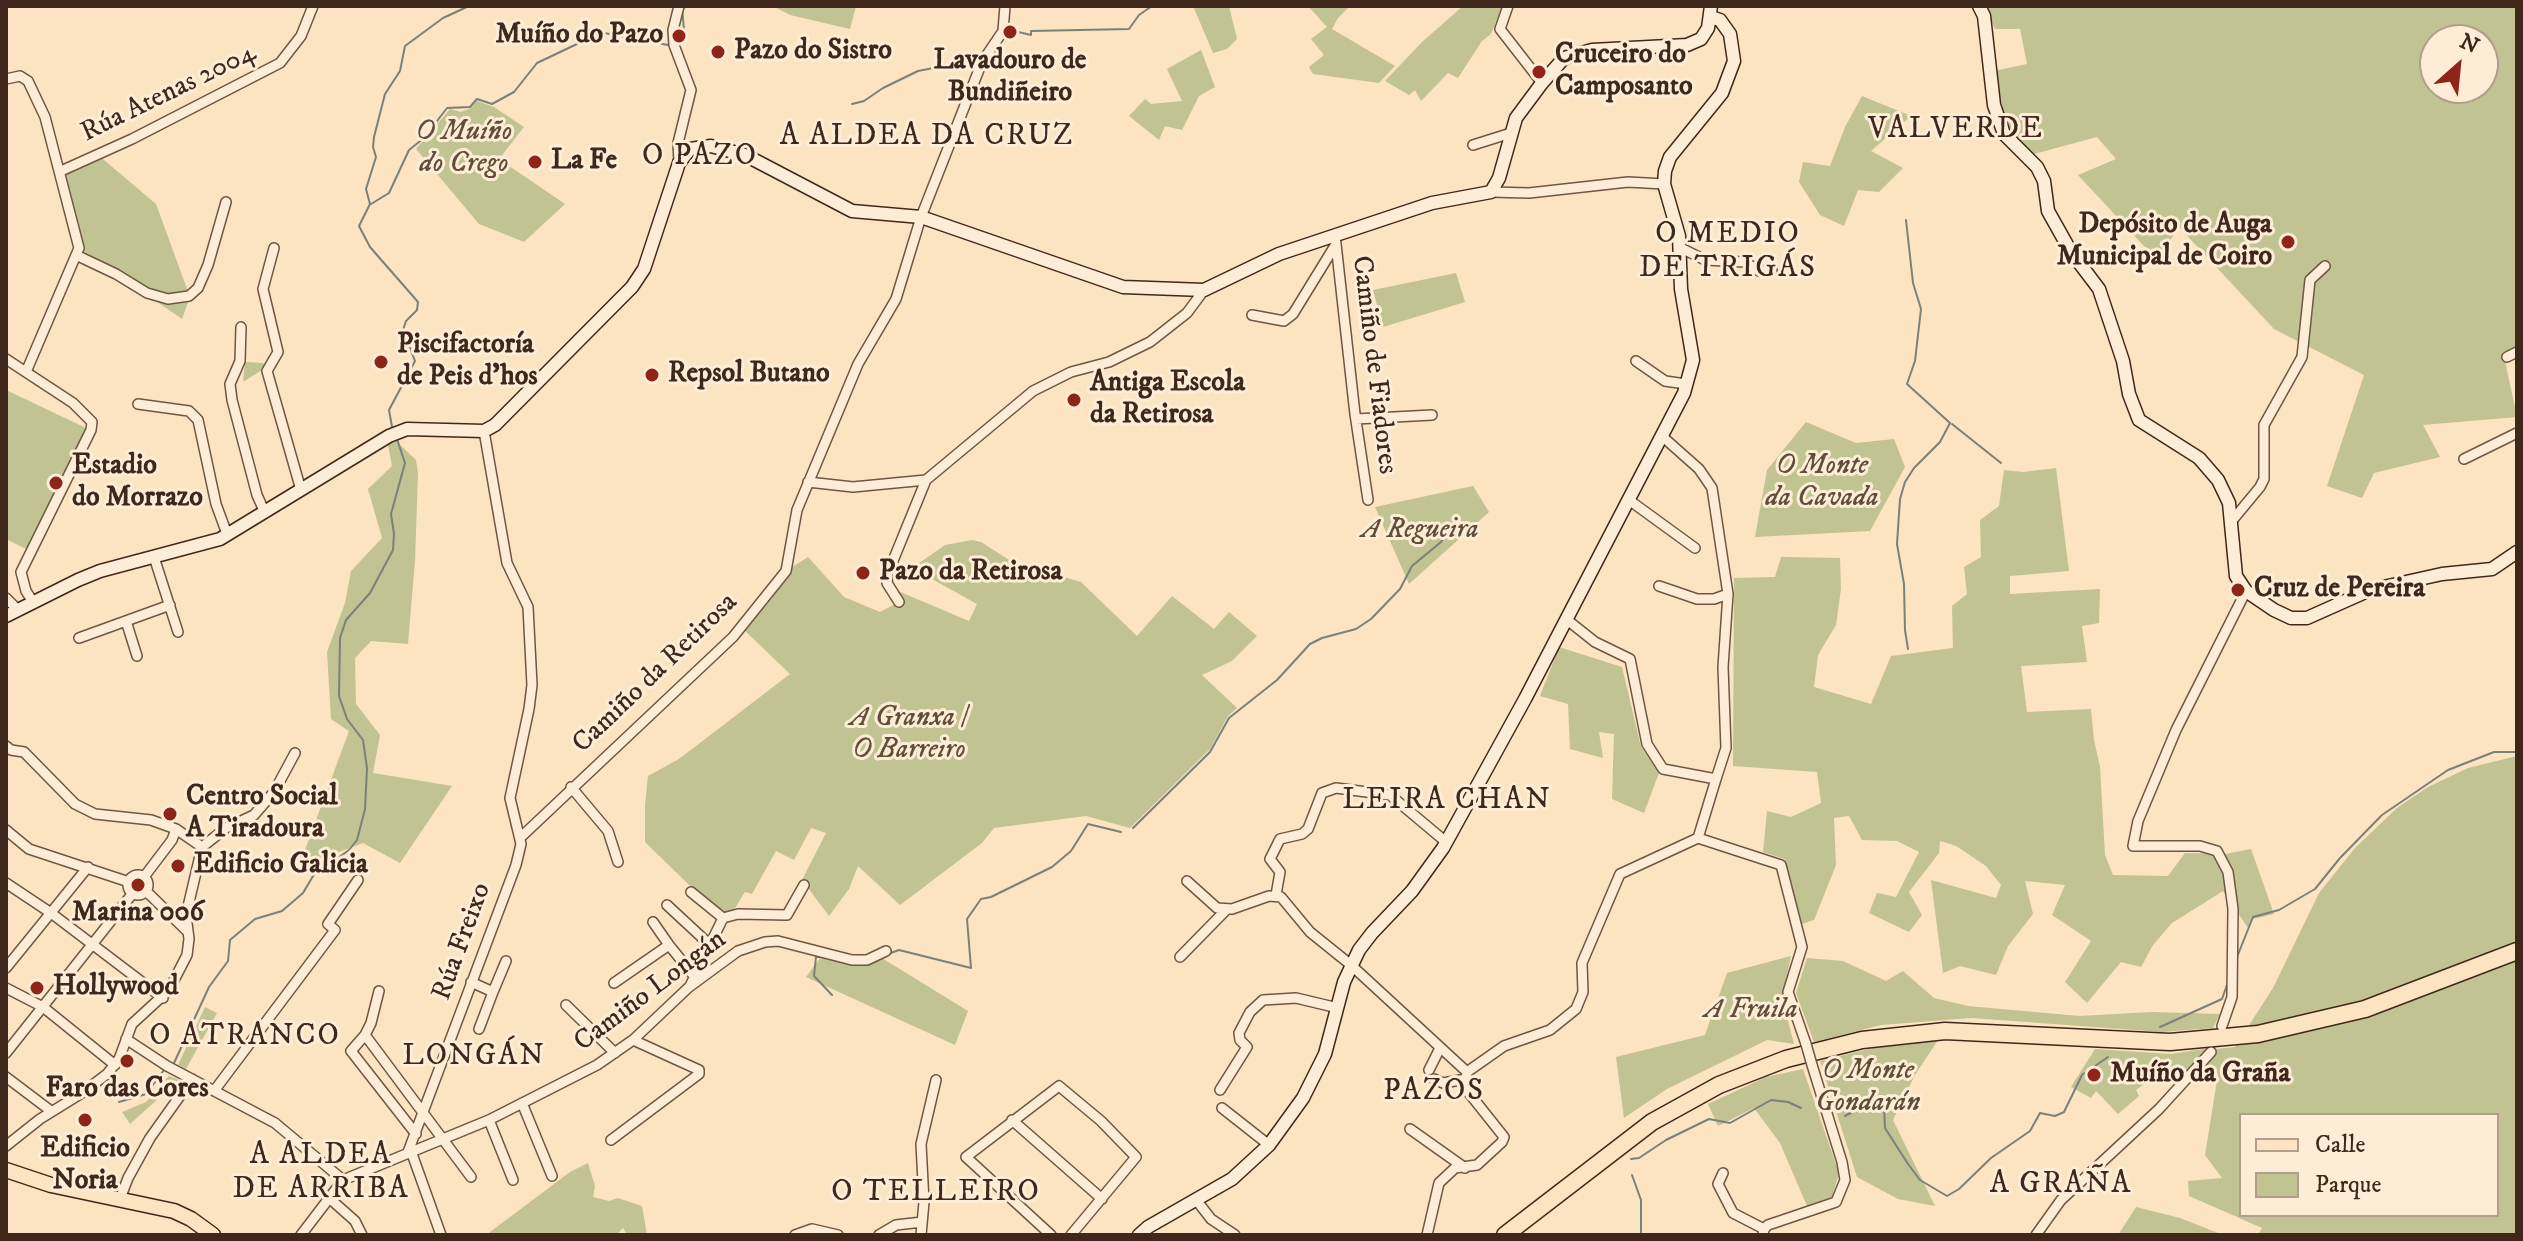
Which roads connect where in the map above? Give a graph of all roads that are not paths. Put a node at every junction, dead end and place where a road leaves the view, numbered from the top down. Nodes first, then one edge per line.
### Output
1 (313, 6) edge
2 (679, 6) edge
3 (1005, 6) edge
4 (1508, 6) edge
5 (1979, 6) edge
6 (1711, 11) edge
7 (6, 79) edge
8 (1542, 83) junction
9 (1511, 133) junction
10 (1473, 145) dead end
11 (679, 163) junction
12 (61, 171) junction
13 (1664, 184) junction
14 (1491, 192) junction
15 (226, 202) dead end
16 (921, 217) junction
17 (1336, 240) junction
18 (1679, 247) junction
19 (274, 248) dead end
20 (76, 255) junction
21 (2325, 266) dead end
22 (1772, 270) dead end
23 (1204, 290) junction
24 (1252, 315) dead end
25 (241, 327) dead end
26 (6, 359) edge
27 (1636, 361) dead end
28 (26, 372) junction
29 (1686, 384) junction
30 (138, 404) dead end
31 (1432, 415) dead end
32 (1356, 419) junction
33 (484, 431) junction
34 (2517, 433) edge
35 (1663, 437) junction
36 (2464, 459) dead end
37 (926, 480) junction
38 (808, 482) junction
39 (301, 490) junction
40 (1368, 500) dead end
41 (1629, 500) junction
42 (265, 513) junction
43 (2231, 522) junction
44 (227, 534) junction
45 (1695, 548) dead end
46 (2517, 552) edge
47 (154, 557) junction
48 (1659, 586) dead end
49 (2246, 591) junction
50 (1728, 594) junction
51 (6, 598) edge
52 (33, 602) junction
53 (899, 602) dead end
54 (170, 605) junction
55 (12, 613) edge
56 (1566, 619) junction
57 (126, 621) junction
58 (178, 632) dead end
59 (79, 638) dead end
60 (137, 656) dead end
61 (6, 746) edge
62 (295, 753) dead end
63 (1716, 779) junction
64 (571, 787) junction
65 (176, 829) junction
66 (6, 830) edge
67 (521, 837) junction
68 (1698, 838) junction
69 (1446, 842) junction
70 (202, 847) junction
71 (618, 862) dead end
72 (88, 867) junction
73 (144, 877) junction
74 (358, 880) dead end
75 (1187, 881) dead end
76 (129, 882) junction
77 (6, 883) edge
78 (804, 885) dead end
79 (146, 891) junction
80 (691, 892) dead end
81 (133, 893) junction
82 (1276, 895) junction
83 (667, 905) dead end
84 (1227, 909) junction
85 (51, 913) junction
86 (723, 918) junction
87 (653, 922) dead end
88 (188, 932) junction
89 (93, 944) junction
90 (709, 944) junction
91 (669, 945) junction
92 (886, 951) dead end
93 (2517, 951) edge
94 (1180, 957) dead end
95 (506, 961) dead end
96 (1351, 965) junction
97 (6, 968) edge
98 (694, 976) junction
99 (471, 982) junction
100 (614, 983) dead end
101 (689, 987) junction
102 (6, 988) edge
103 (379, 991) dead end
104 (493, 992) junction
105 (163, 998) junction
106 (566, 1005) dead end
107 (43, 1007) junction
108 (1338, 1008) junction
109 (2222, 1026) dead end
110 (479, 1029) dead end
111 (365, 1035) junction
112 (126, 1039) junction
113 (633, 1040) junction
114 (1440, 1048) junction
115 (2211, 1052) dead end
116 (6, 1053) edge
117 (615, 1053) junction
118 (115, 1065) junction
119 (1466, 1076) junction
120 (6, 1077) edge
121 (192, 1079) junction
122 (936, 1080) dead end
123 (1220, 1090) dead end
124 (214, 1091) junction
125 (522, 1103) junction
126 (1222, 1108) dead end
127 (51, 1111) junction
128 (424, 1113) junction
129 (489, 1120) junction
130 (1012, 1120) junction
131 (1410, 1129) dead end
132 (416, 1134) junction
133 (442, 1139) junction
134 (611, 1140) dead end
135 (1269, 1145) junction
136 (6, 1146) edge
137 (410, 1151) junction
138 (1465, 1168) junction
139 (6, 1170) edge
140 (1723, 1173) dead end
141 (552, 1176) dead end
142 (471, 1177) dead end
143 (343, 1180) junction
144 (513, 1180) dead end
145 (328, 1197) junction
146 (120, 1199) junction
147 (1102, 1199) junction
148 (1197, 1201) junction
149 (922, 1222) junction
150 (1763, 1232) edge
151 (213, 1235) edge
152 (301, 1235) edge
153 (362, 1235) edge
154 (441, 1235) edge
155 (795, 1235) edge
156 (838, 1235) edge
157 (879, 1235) edge
158 (921, 1235) edge
159 (1051, 1235) edge
160 (1071, 1235) edge
161 (1139, 1235) edge
162 (1235, 1235) edge
163 (1427, 1235) edge
164 (1505, 1235) edge
165 (2036, 1235) edge

1 - 12 street, Rúa Atenas 2004
2 - 11 street
3 - 16 street, Camiño da Retirosa
4 - 8 street
5 - 43 street
6 - 8 street
6 - 13 street
7 - 12 street
8 - 9 street
9 - 10 street
9 - 14 street
11 - 16 street
11 - 33 street
12 - 20 street
13 - 14 street
13 - 18 street
14 - 17 street
15 - 20 street
16 - 23 street
16 - 38 street, Camiño da Retirosa
17 - 23 street
17 - 24 street
17 - 32 street, Camiño de Fiadores
18 - 22 street
18 - 29 street
19 - 39 street
20 - 28 street
21 - 43 street
23 - 37 street
25 - 42 street
26 - 28 street
27 - 29 street
28 - 52 street
29 - 35 street
30 - 44 street
31 - 32 street
32 - 40 street, Camiño de Fiadores
33 - 39 street
33 - 67 street
34 - 36 street
35 - 41 street
35 - 50 street
37 - 38 street
37 - 53 street
38 - 64 street, Camiño da Retirosa
39 - 42 street
41 - 45 street
41 - 56 street
42 - 44 street
43 - 49 street
44 - 47 street
46 - 49 street
47 - 52 street
47 - 54 street
48 - 50 street
49 - 109 street
50 - 63 street
51 - 55 street
52 - 55 street
54 - 57 street
54 - 58 street
56 - 63 street
56 - 69 street
57 - 59 street
57 - 60 street
61 - 65 street
62 - 70 street
63 - 68 street
64 - 67 street, Camiño da Retirosa
64 - 71 street
65 - 70 street
65 - 73 street
66 - 72 street
67 - 99 street, Rúa Freixo
68 - 119 street
68 - 150 street, bridge
69 - 82 street
69 - 96 street
70 - 88 street
72 - 76 street
72 - 85 street
73 - 76 street
73 - 79 street
74 - 124 street
75 - 84 street
76 - 81 street
77 - 85 street
78 - 86 street
79 - 81 street
79 - 88 street
80 - 86 street
81 - 89 street
82 - 84 street
82 - 96 street
83 - 90 street
84 - 94 street
85 - 89 street
85 - 97 street
86 - 90 street
87 - 91 street
88 - 105 street
89 - 105 street
89 - 107 street
90 - 98 street
91 - 98 street
91 - 100 street
92 - 101 street, Camiño Longán
93 - 164 highway
95 - 104 street
96 - 108 street
96 - 114 street
98 - 101 street
99 - 104 street
99 - 128 street, Rúa Freixo
101 - 113 street, Camiño Longán
102 - 107 street
103 - 111 street
104 - 110 street
105 - 112 street
106 - 117 street
107 - 116 street
107 - 118 street
108 - 123 street
108 - 135 street
111 - 128 street
111 - 132 street
112 - 118 street
112 - 121 street
113 - 117 street, Camiño Longán
113 - 134 street
114 - 119 street
114 - 119 street
115 - 165 street
117 - 125 street, Camiño Longán
118 - 127 street
119 - 138 street
120 - 127 street
121 - 124 street
121 - 146 street
122 - 149 street
124 - 143 street
125 - 129 street, Camiño Longán
125 - 141 street
126 - 135 street
127 - 136 street
128 - 132 street, Rúa Freixo
128 - 133 street
129 - 133 street, Camiño Longán
129 - 144 street
130 - 147 street
130 - 147 street
130 - 159 street
131 - 138 street
132 - 137 street, Rúa Freixo
133 - 137 street, Camiño Longán
133 - 142 street
135 - 148 street
137 - 143 street, Camiño Longán
137 - 154 street
138 - 163 street
139 - 146 main road
140 - 150 street
143 - 145 street
145 - 152 street
145 - 153 street
146 - 151 main road
147 - 160 street
148 - 161 street
148 - 162 street
149 - 157 street
149 - 158 street
155 - 156 street

